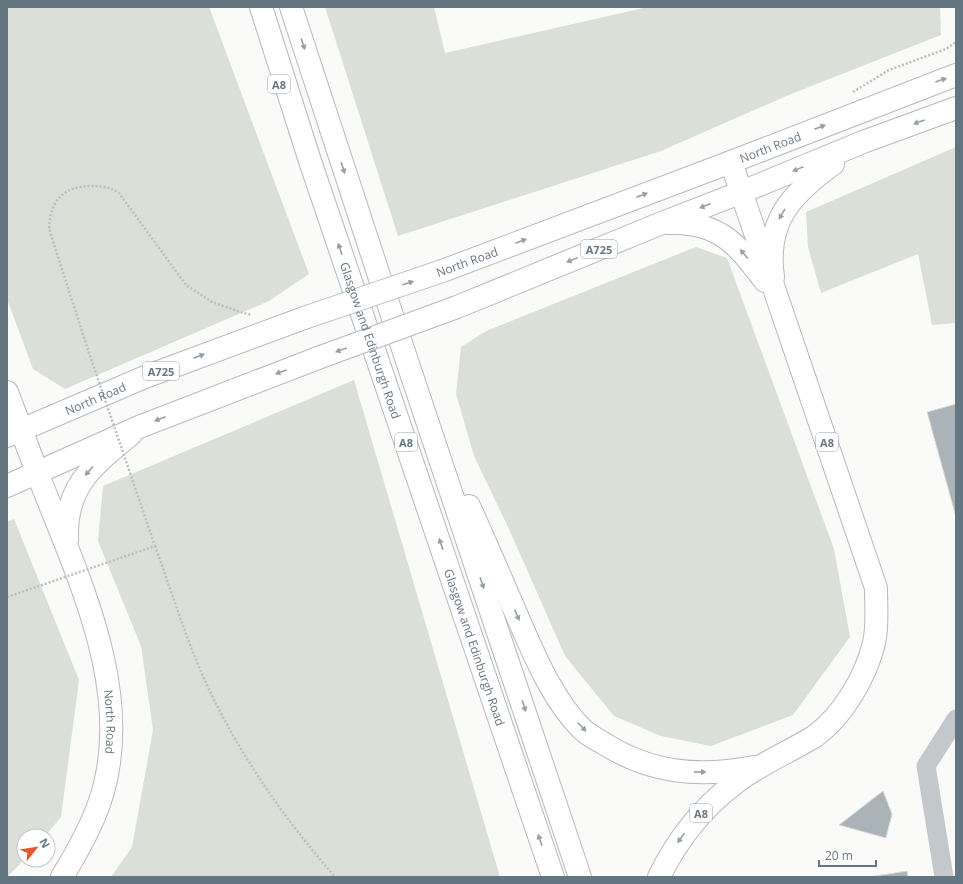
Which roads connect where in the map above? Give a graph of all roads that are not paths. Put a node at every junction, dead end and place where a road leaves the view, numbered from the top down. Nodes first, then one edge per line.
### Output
1 (248, 7) edge
2 (261, 7) edge
3 (291, 7) edge
4 (956, 75) edge
5 (956, 108) edge
6 (863, 142) junction
7 (310, 161) junction
8 (731, 162) junction
9 (742, 192) junction
10 (662, 223) junction
11 (776, 296) junction
12 (407, 361) junction
13 (7, 392) edge
14 (139, 427) junction
15 (14, 433) edge
16 (37, 472) junction
17 (7, 486) edge
18 (67, 550) junction
19 (956, 719) edge
20 (761, 765) junction
21 (62, 877) edge
22 (552, 877) edge
23 (580, 877) edge
24 (659, 877) edge
25 (944, 877) edge

1 - 7 main road, A8
2 - 7 main road, Glasgow and Edinburgh Road / A8
3 -> 12 main road, A8
8 -> 4 main road, North Road / A725
5 -> 6 main road, A725
6 -> 9 main road, A725
6 -> 11 main road, A725
22 -> 7 main road, Glasgow and Edinburgh Road / A8
8 - 9 main road, A8
15 -> 8 main road, North Road / A725, bridge
9 -> 10 main road, A725
9 - 11 main road, A8
11 -> 10 main road
10 -> 14 main road, A725, bridge
11 - 20 main road, A8
12 -> 20 main road, A8
12 -> 23 main road, A8
13 - 15 main road
14 - 16 main road, A725
14 -> 18 main road
15 - 16 main road, North Road
16 - 17 main road, A725
16 - 18 main road, North Road
18 - 21 main road, North Road
19 - 25 lane
20 -> 24 main road, A8

